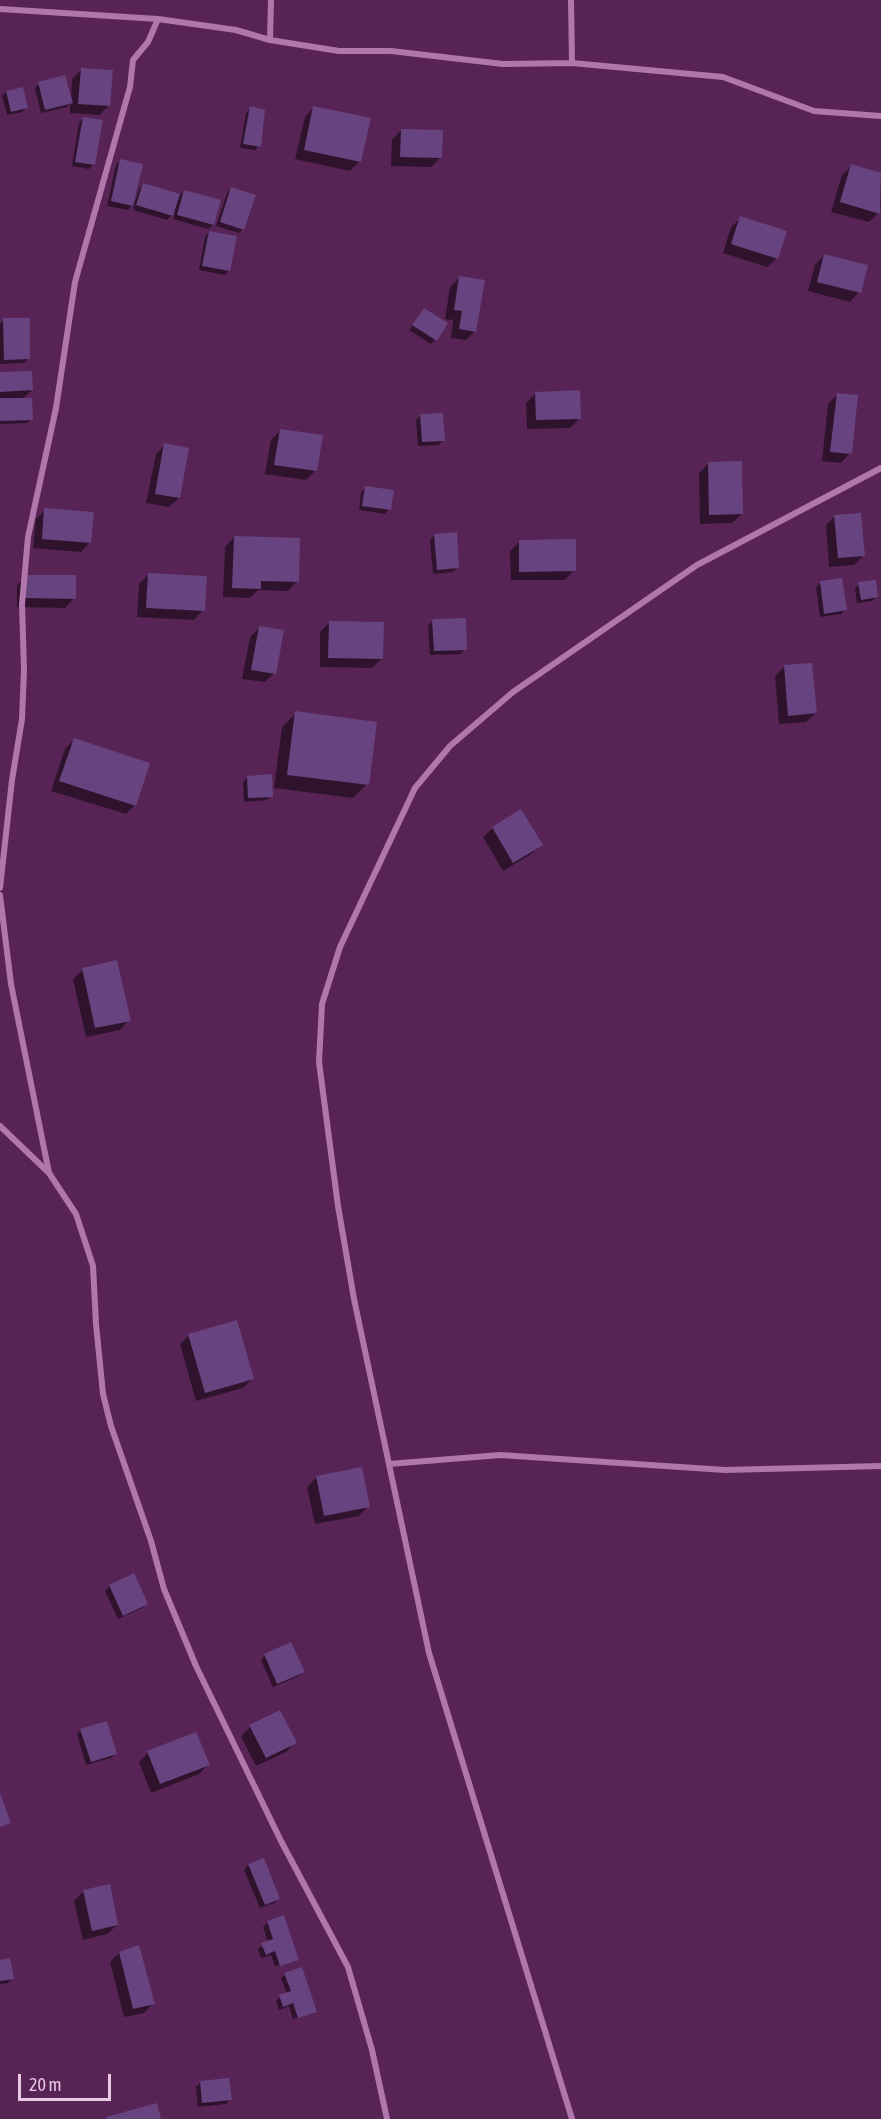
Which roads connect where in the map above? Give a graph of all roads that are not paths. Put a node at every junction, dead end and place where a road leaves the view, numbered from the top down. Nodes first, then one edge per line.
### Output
1 (271, 0) edge
2 (571, 0) edge
3 (0, 9) edge
4 (158, 19) junction
5 (270, 40) junction
6 (572, 63) junction
7 (881, 116) edge
8 (881, 468) edge
9 (0, 888) edge
10 (0, 895) edge
11 (0, 1126) edge
12 (49, 1173) junction
13 (388, 1464) junction
14 (881, 1466) edge
15 (387, 2119) edge
16 (572, 2119) edge

1 - 5 street
2 - 6 street
3 - 4 street
4 - 5 street
4 - 9 street
5 - 6 street
6 - 7 street
8 - 13 street
10 - 12 street
11 - 12 street
12 - 15 street
13 - 14 street
13 - 16 street

